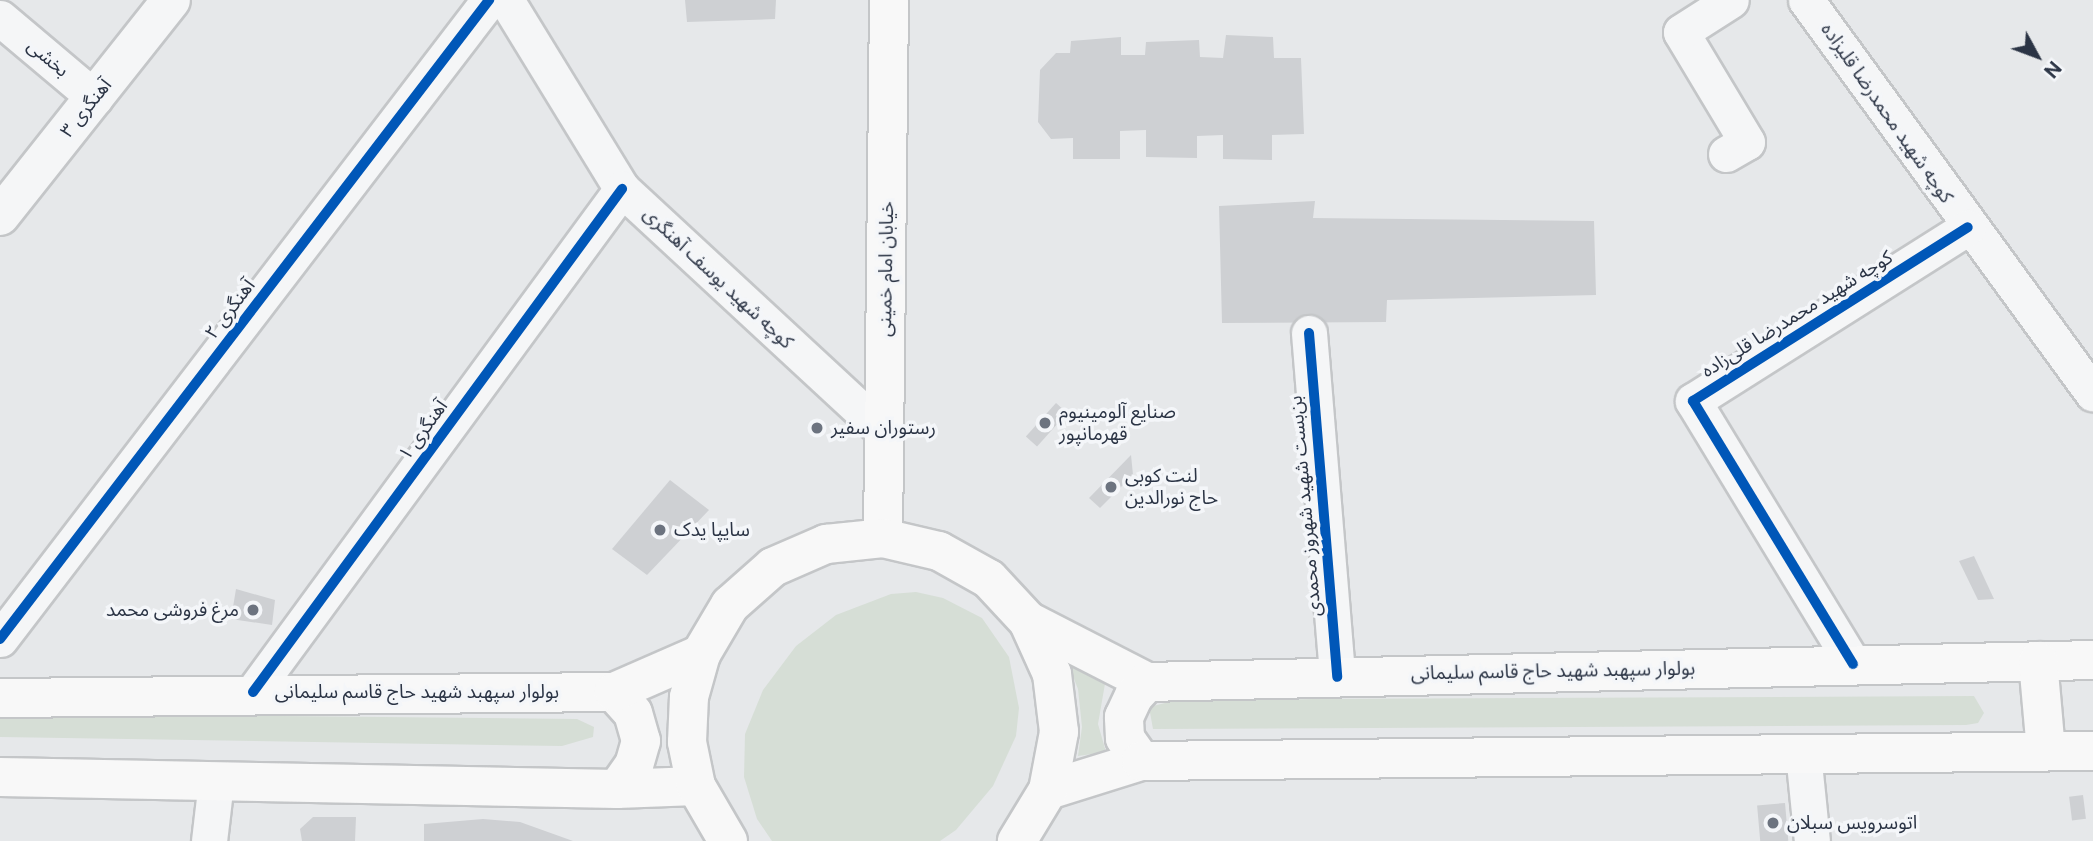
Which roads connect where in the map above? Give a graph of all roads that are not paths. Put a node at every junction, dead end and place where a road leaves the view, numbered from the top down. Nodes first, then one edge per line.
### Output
1 (171, 0) edge
2 (489, 0) edge
3 (506, 0) edge
4 (889, 0) edge
5 (1731, 0) edge
6 (1806, 0) edge
7 (0, 18) edge
8 (95, 98) junction
9 (1727, 154) dead end
10 (622, 188) junction
11 (0, 216) edge
12 (1968, 227) junction
13 (1309, 333) dead end
14 (2093, 394) edge
15 (884, 432) junction
16 (883, 538) junction
17 (1028, 621) junction
18 (0, 639) edge
19 (701, 654) junction
20 (2093, 660) edge
21 (2038, 661) junction
22 (1853, 664) junction
23 (1336, 677) junction
24 (1147, 682) junction
25 (253, 692) junction
26 (614, 692) junction
27 (0, 698) edge
28 (2046, 751) junction
29 (2093, 751) edge
30 (1804, 753) junction
31 (1141, 761) junction
32 (0, 777) edge
33 (216, 781) junction
34 (696, 786) junction
35 (617, 789) junction
36 (1048, 790) junction
37 (209, 841) edge
38 (728, 841) edge
39 (1017, 841) edge
40 (1812, 841) edge

1 - 8 street, آهنگری ۳
2 - 18 street, آهنگری ۲
3 - 10 street, کوچه شهید یوسف آهنگری
4 - 15 main road, خیابان امام خمینی
5 - 9 street
6 - 12 street, کوچه شهید محمدرضا قلیزاده
7 - 8 street, بخشی
8 - 11 street, آهنگری ۳
10 - 15 street, کوچه شهید یوسف آهنگری
10 - 25 street, آهنگری ۱
12 - 14 street, کوچه شهید محمدرضا قلیزاده
12 - 22 street, کوچه شهید محمدرضا قلی‌زاده
13 - 23 street, بن‌بست شهید شهروز محمدی
15 - 16 main road, خیابان امام خمینی
16 - 17 main road
16 - 19 main road
17 - 24 main road, بولوار سپهبد شهید حاج قاسم سلیمانی
17 - 36 main road
19 - 26 main road, بولوار سپهبد شهید حاج قاسم سلیمانی
19 - 34 main road
20 - 21 main road, بولوار سپهبد شهید حاج قاسم سلیمانی
21 - 22 main road, بولوار سپهبد شهید حاج قاسم سلیمانی
21 - 28 main road
22 - 23 main road, بولوار سپهبد شهید حاج قاسم سلیمانی
23 - 24 main road, بولوار سپهبد شهید حاج قاسم سلیمانی
24 - 31 main road
25 - 26 main road, بولوار سپهبد شهید حاج قاسم سلیمانی
25 - 27 main road, بولوار سپهبد شهید حاج قاسم سلیمانی
26 - 35 main road
28 - 29 main road
28 - 30 main road
30 - 31 main road
30 - 40 street
31 - 36 main road
32 - 33 main road
33 - 35 main road
33 - 37 street
34 - 35 main road
34 - 38 main road
36 - 39 main road

